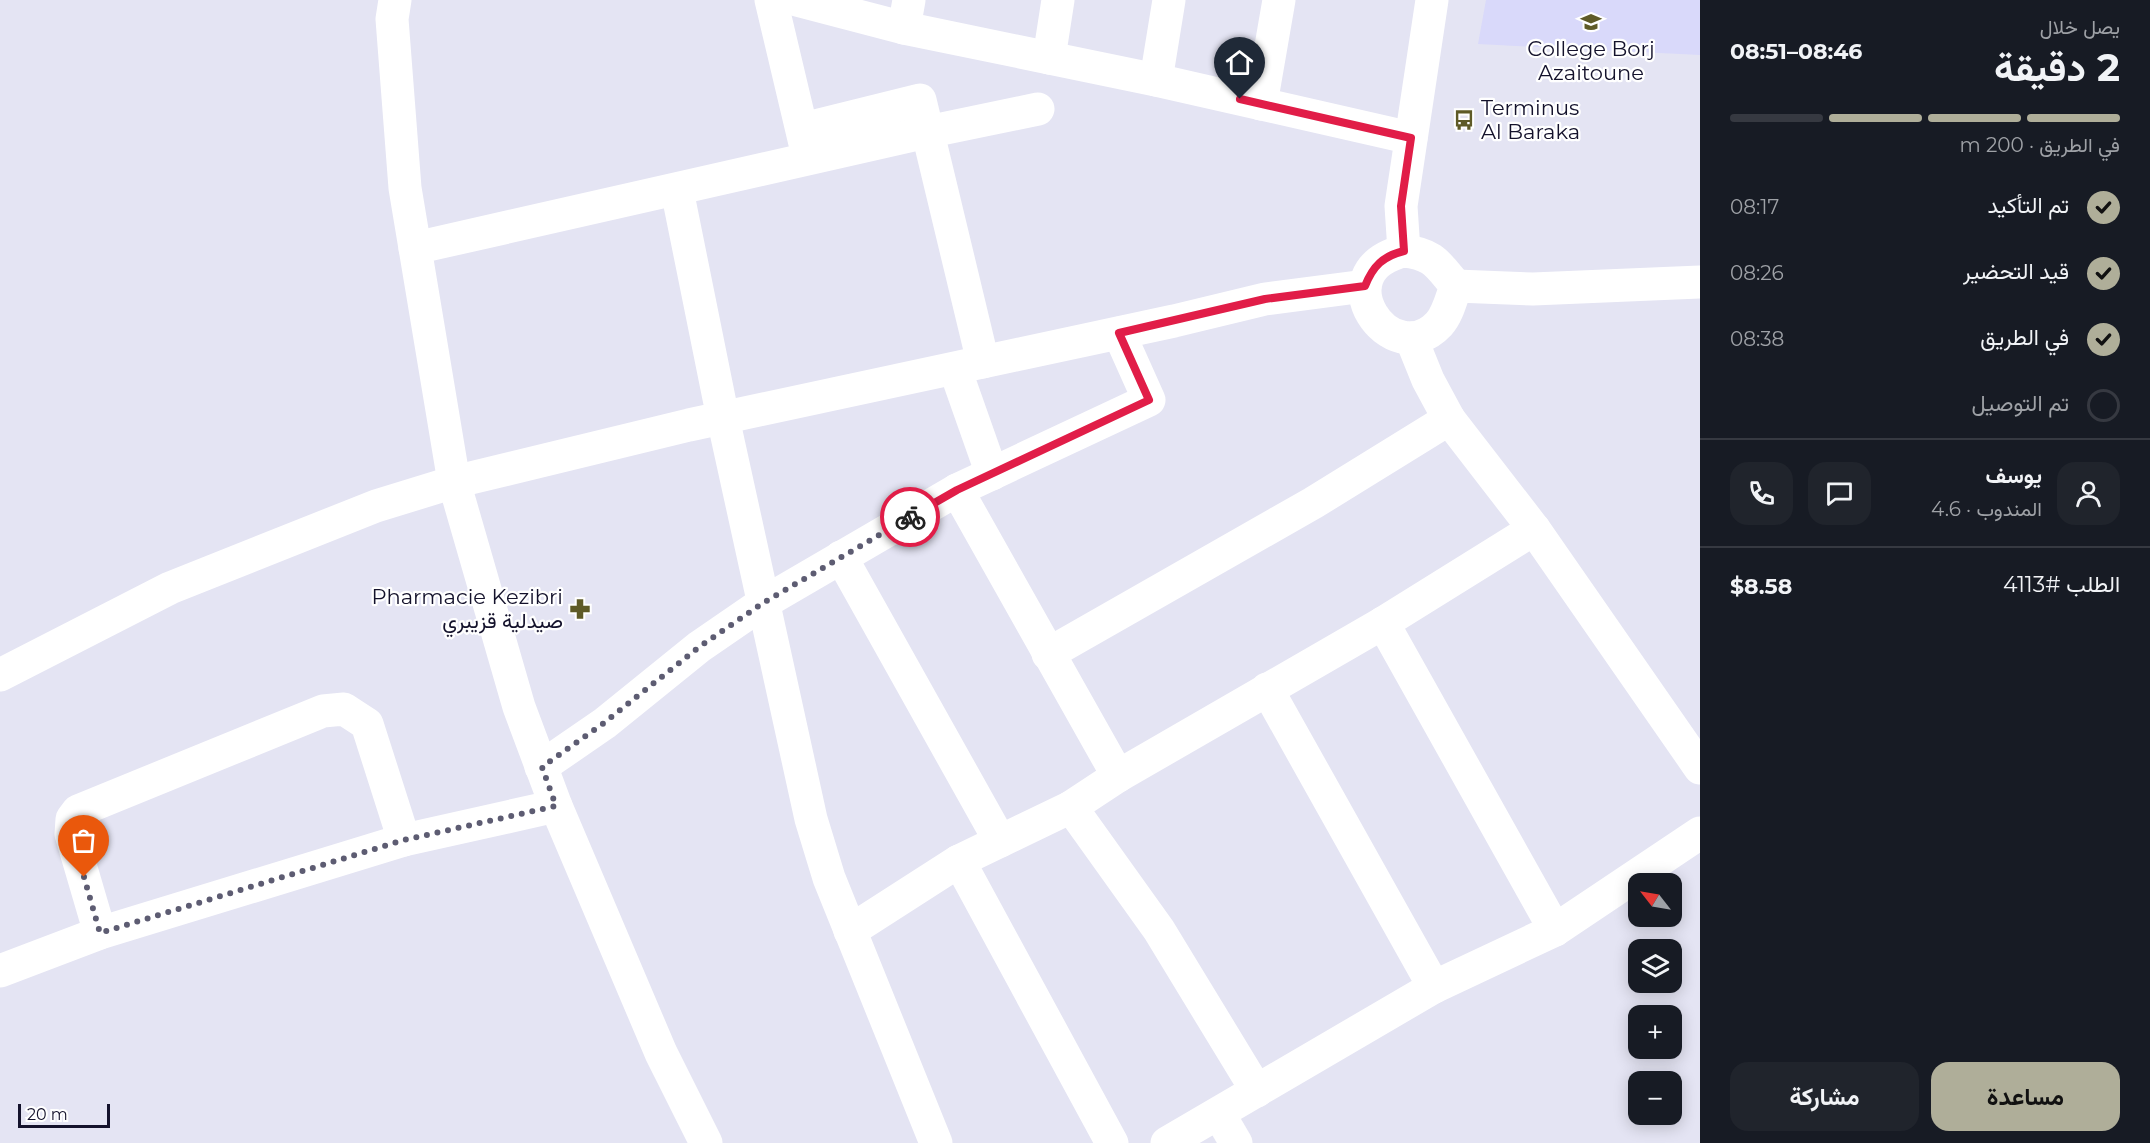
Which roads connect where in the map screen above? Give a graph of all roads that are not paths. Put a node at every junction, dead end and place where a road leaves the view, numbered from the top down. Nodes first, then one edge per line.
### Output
1 (395, 0) edge
2 (771, 0) edge
3 (797, 0) edge
4 (1058, 0) edge
5 (1169, 0) edge
6 (1279, 0) edge
7 (1432, 0) edge
8 (907, 14) edge
9 (1049, 58) junction
10 (1156, 80) junction
11 (1261, 104) junction
12 (1038, 109) dead end
13 (927, 132) junction
14 (1411, 138) junction
15 (805, 144) junction
16 (677, 190) junction
17 (415, 248) junction
18 (1404, 251) junction
19 (1700, 282) edge
20 (1365, 286) junction
21 (1456, 286) junction
22 (1119, 333) junction
23 (1411, 338) junction
24 (969, 365) junction
25 (723, 418) junction
26 (1449, 419) junction
27 (992, 474) junction
28 (454, 483) junction
29 (957, 490) junction
30 (1534, 529) junction
31 (841, 556) junction
32 (763, 603) junction
33 (1383, 623) junction
34 (1048, 654) junction
35 (0, 675) edge
36 (1266, 689) junction
37 (542, 767) junction
38 (1700, 768) edge
39 (1118, 776) junction
40 (556, 806) junction
41 (1071, 807) junction
42 (1700, 833) edge
43 (404, 840) junction
44 (1000, 842) junction
45 (959, 861) junction
46 (1555, 930) junction
47 (850, 931) junction
48 (100, 933) junction
49 (0, 971) edge
50 (1434, 987) junction
51 (1257, 1091) junction
52 (1219, 1114) junction
53 (706, 1143) edge
54 (936, 1143) edge
55 (1112, 1143) edge
56 (1167, 1143) edge
57 (1236, 1143) edge

1 - 17 street
2 - 15 street
3 - 8 street
4 - 9 street
5 - 10 street
6 - 11 street
7 - 14 street
8 - 9 street
9 - 10 street
10 - 11 street
11 - 14 street
12 - 13 street
13 - 15 street
13 - 24 street
14 - 18 street
15 - 16 street
16 - 17 street
16 - 25 street
17 - 28 street
18 - 20 street
18 - 21 street
19 - 21 street
20 - 22 street
20 - 23 street
21 - 23 street
22 - 24 street
22 - 27 street
23 - 26 street
24 - 25 street
24 - 27 street
25 - 28 street
25 - 32 street
26 - 30 street
26 - 34 street
27 - 29 street
28 - 35 street
28 - 37 street
29 - 31 street
29 - 34 street
30 - 33 street
30 - 38 street
31 - 32 street
31 - 44 street
32 - 37 street
32 - 47 street
33 - 36 street
33 - 46 street
34 - 39 street
36 - 39 street
36 - 50 street
37 - 40 street
39 - 41 street
40 - 43 street
40 - 53 street
41 - 44 street
41 - 51 street
42 - 46 street
43 - 48 street
43 - 48 street
44 - 45 street
45 - 47 street
45 - 55 street
46 - 50 street
47 - 54 street
48 - 49 street
50 - 51 street
51 - 52 street
52 - 56 street
52 - 57 street

